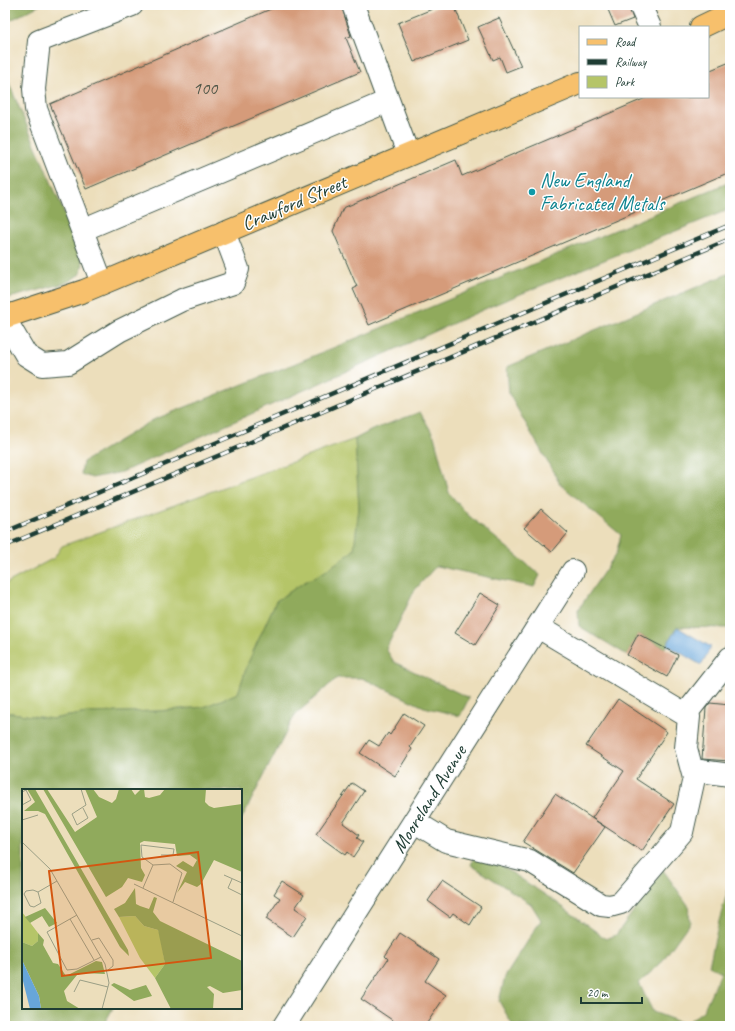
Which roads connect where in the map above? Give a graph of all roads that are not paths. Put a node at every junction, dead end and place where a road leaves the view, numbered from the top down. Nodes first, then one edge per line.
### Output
1 (132, 5) edge
2 (352, 5) edge
3 (640, 5) edge
4 (730, 13) edge
5 (650, 26) edge
6 (703, 26) edge
7 (579, 82) edge
8 (388, 101) junction
9 (408, 154) junction
10 (82, 230) junction
11 (224, 232) junction
12 (102, 283) junction
13 (5, 318) edge
14 (573, 571) dead end
15 (538, 627) junction
16 (730, 658) edge
17 (684, 714) junction
18 (693, 770) junction
19 (730, 775) edge
20 (415, 822) junction
21 (284, 1026) edge

1 - 10 street
2 - 8 street
3 - 5 street
4 - 6 main road
7 - 9 main road, Crawford Street
8 - 9 street
8 - 10 street
9 - 11 main road, Crawford Street
10 - 12 street
11 - 12 main road, Crawford Street
11 - 13 street
12 - 13 main road, Crawford Street
14 - 15 street, Mooreland Avenue
15 - 17 street
15 - 20 street, Mooreland Avenue
16 - 17 street
17 - 18 street
18 - 19 street
18 - 20 street
20 - 21 street, Mooreland Avenue

